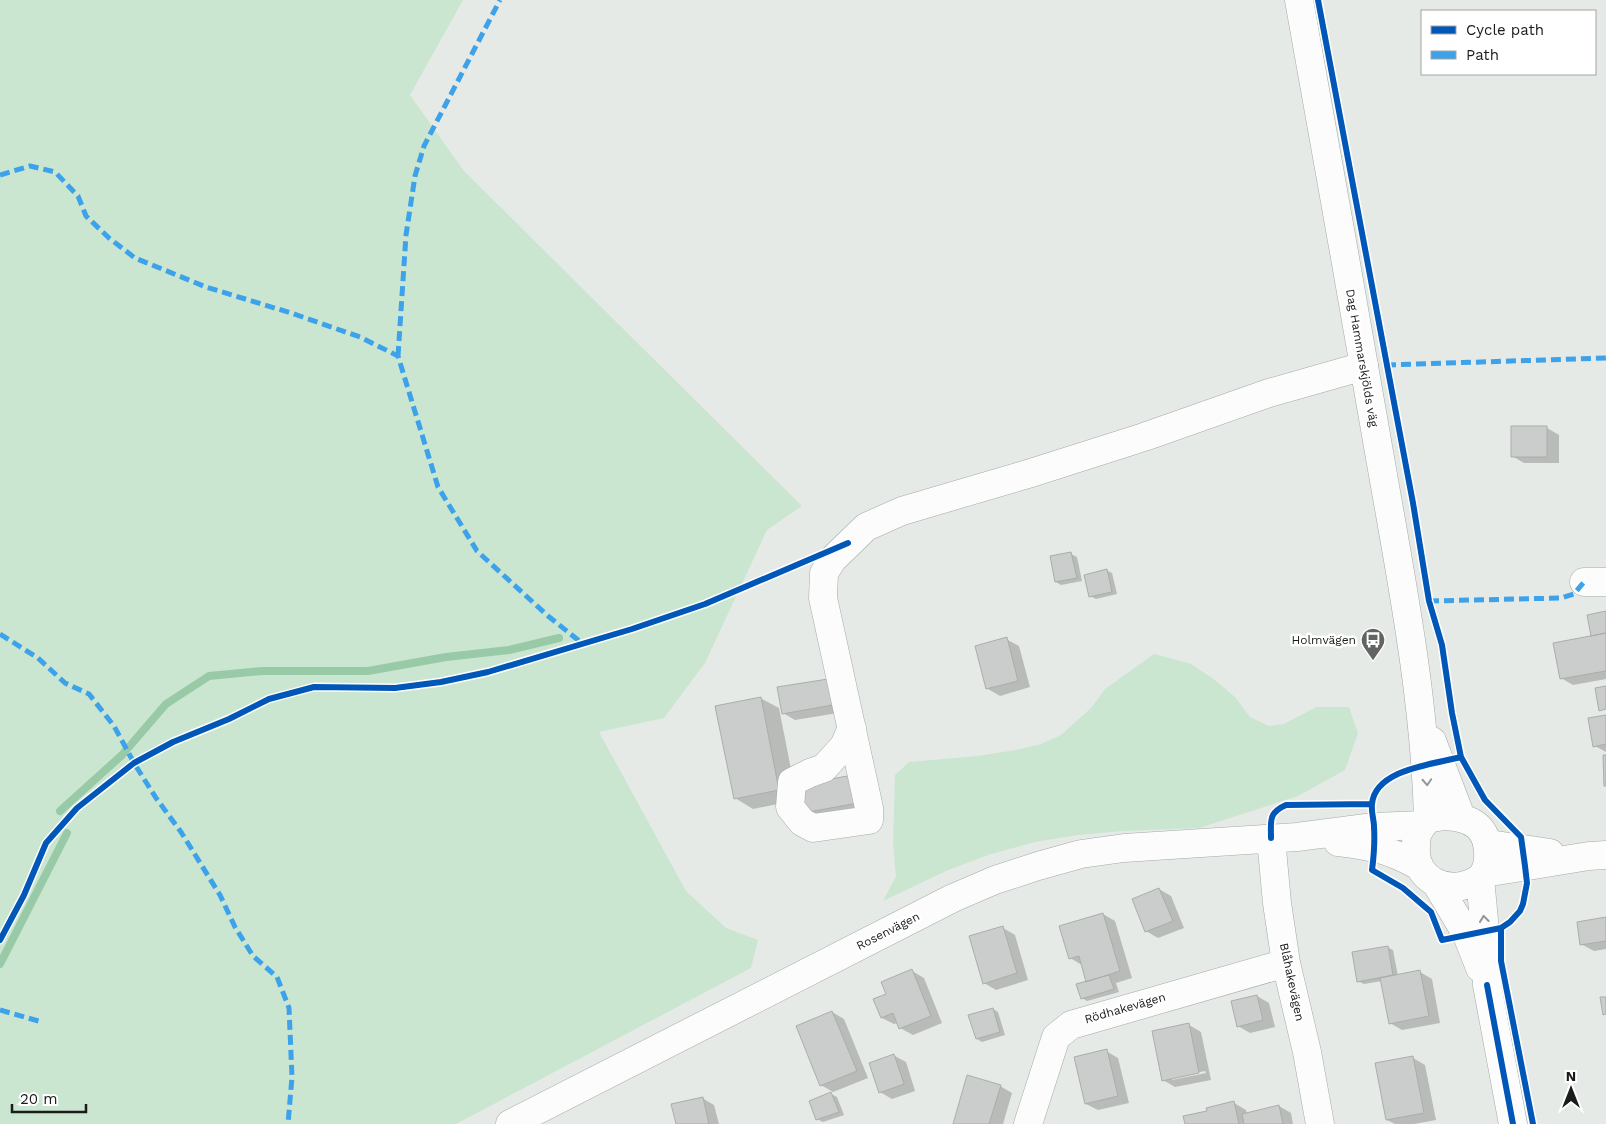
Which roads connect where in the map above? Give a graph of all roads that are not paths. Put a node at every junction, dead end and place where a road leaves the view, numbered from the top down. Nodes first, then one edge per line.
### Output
1 (1299, 0) edge
2 (1364, 366) junction
3 (1422, 716) junction
4 (852, 728) dead end
5 (1461, 817) junction
6 (1425, 822) junction
7 (1284, 837) junction
8 (1488, 844) junction
9 (1597, 856) edge
10 (1427, 874) junction
11 (1482, 876) junction
12 (1286, 963) junction
13 (1487, 985) junction
14 (510, 1124) edge
15 (1028, 1124) edge
16 (1320, 1124) edge
17 (1513, 1124) edge

1 - 2 street, Dag Hammarskjölds väg
2 - 3 street, Dag Hammarskjölds väg
2 - 4 street
3 - 5 street, Dag Hammarskjölds väg
3 -> 6 street, Dag Hammarskjölds väg
5 - 6 street
5 - 8 street
6 - 7 street, Rosenvägen
6 - 10 street, Dag Hammarskjölds väg
7 - 10 street, Rosenvägen
7 - 12 street, Blåhakevägen
7 - 14 street, Rosenvägen
8 - 9 street
8 - 11 street, Dag Hammarskjölds väg
9 - 11 street
10 - 11 street
10 - 13 street, Dag Hammarskjölds väg
13 -> 11 street, Dag Hammarskjölds väg
12 - 15 street, Rödhakevägen
12 - 16 street, Blåhakevägen
13 - 17 street, Dag Hammarskjölds väg

